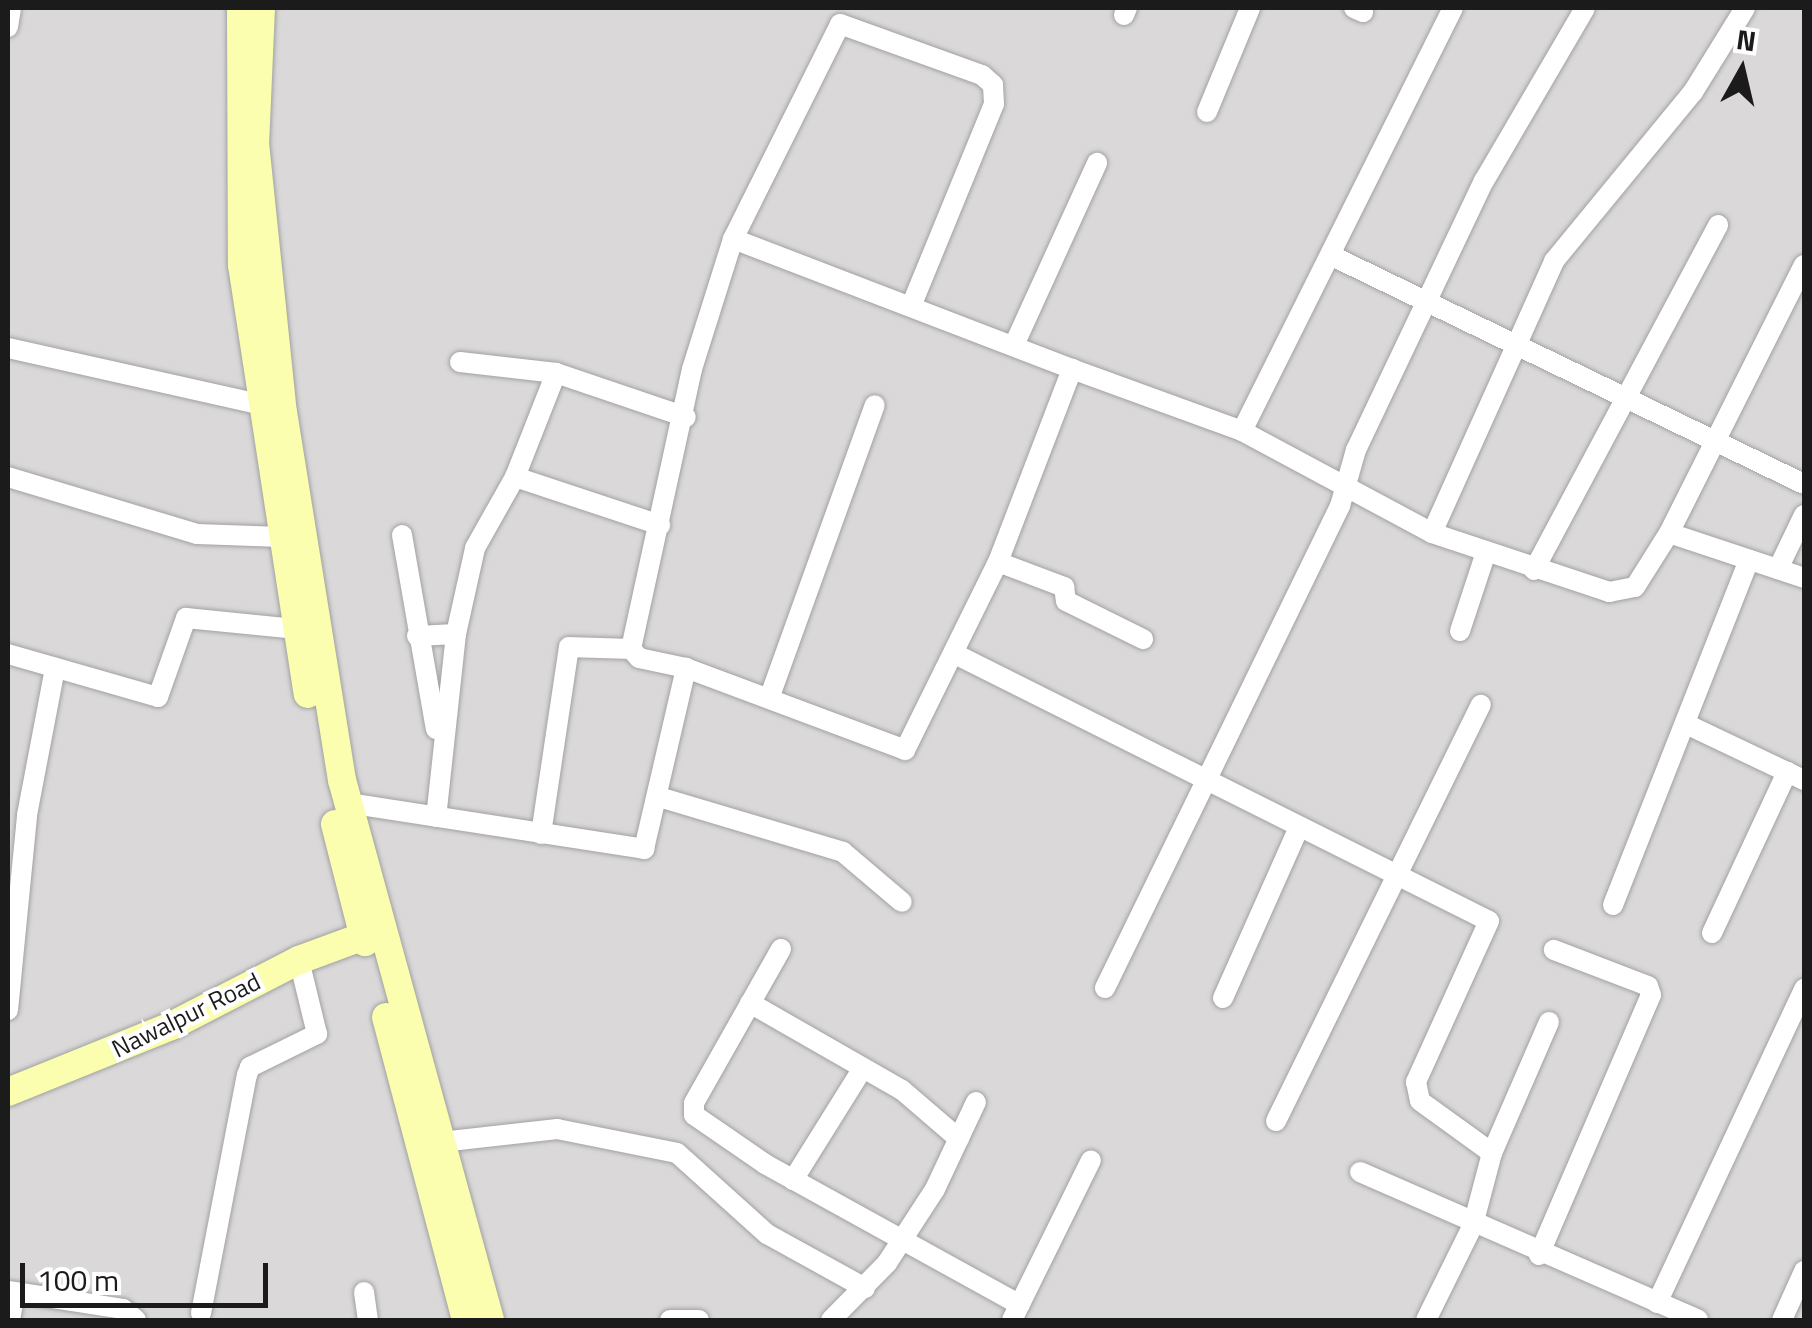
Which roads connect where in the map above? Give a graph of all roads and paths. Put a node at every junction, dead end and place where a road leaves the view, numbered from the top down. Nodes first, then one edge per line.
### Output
1 (11, 8) edge
2 (241, 8) edge
3 (261, 8) edge
4 (1250, 8) edge
5 (1453, 8) edge
6 (1584, 8) edge
7 (1745, 8) edge
8 (843, 16) edge
9 (8, 27) edge
10 (1207, 112) dead end
11 (1097, 163) dead end
12 (1718, 225) dead end
13 (733, 239) junction
14 (1330, 254) junction
15 (1804, 265) edge
16 (1428, 298) junction
17 (912, 304) junction
18 (1014, 342) junction
19 (1514, 344) junction
20 (8, 348) edge
21 (460, 362) dead end
22 (1072, 369) junction
23 (556, 373) junction
24 (1627, 400) junction
25 (262, 405) junction
26 (876, 405) dead end
27 (686, 417) junction
28 (1242, 431) junction
29 (1716, 440) junction
30 (8, 477) edge
31 (515, 477) junction
32 (1804, 484) edge
33 (1347, 485) junction
34 (1804, 514) edge
35 (660, 525) junction
36 (1669, 533) junction
37 (1432, 534) junction
38 (402, 535) dead end
39 (282, 537) junction
40 (1486, 555) junction
41 (1749, 560) junction
42 (998, 562) junction
43 (1778, 569) junction
44 (1534, 570) junction
45 (1804, 578) edge
46 (297, 629) junction
47 (1460, 632) dead end
48 (456, 634) junction
49 (417, 636) junction
50 (1143, 639) dead end
51 (632, 649) junction
52 (8, 654) edge
53 (955, 654) junction
54 (54, 668) junction
55 (686, 668) junction
56 (770, 696) junction
57 (1481, 705) dead end
58 (1686, 724) junction
59 (439, 745) junction
60 (1796, 776) edge
61 (1206, 783) junction
62 (659, 797) junction
63 (348, 803) junction
64 (436, 817) junction
65 (1299, 827) junction
66 (540, 834) junction
67 (1399, 876) junction
68 (902, 902) dead end
69 (1613, 905) dead end
70 (1712, 934) dead end
71 (364, 936) junction
72 (781, 949) dead end
73 (1554, 950) dead end
74 (299, 960) junction
75 (1105, 988) dead end
76 (1804, 989) edge
77 (1223, 998) dead end
78 (750, 1003) junction
79 (8, 1010) edge
80 (1549, 1022) dead end
81 (864, 1068) junction
82 (8, 1092) edge
83 (976, 1102) dead end
84 (1276, 1120) dead end
85 (959, 1139) junction
86 (441, 1142) junction
87 (1492, 1152) junction
88 (1091, 1160) dead end
89 (1360, 1172) dead end
90 (793, 1180) junction
91 (1473, 1225) junction
92 (902, 1241) junction
93 (1539, 1255) junction
94 (1804, 1271) edge
95 (864, 1288) junction
96 (11, 1291) edge
97 (364, 1292) dead end
98 (1657, 1302) junction
99 (201, 1313) dead end
100 (1016, 1313) edge
101 (10, 1320) edge
102 (136, 1320) edge
103 (368, 1320) edge
104 (466, 1320) edge
105 (490, 1320) edge
106 (670, 1320) edge
107 (699, 1320) edge
108 (831, 1320) edge
109 (1426, 1320) edge
110 (1698, 1320) edge
111 (1782, 1320) edge

1 - 9 street
2 - 25 street
3 - 63 street
4 - 10 street
5 - 14 street
6 - 16 street
7 - 19 street
8 - 13 street
8 - 17 street
11 - 18 street
12 - 24 street
13 - 17 street
13 - 27 street
14 - 16 street
14 - 28 street
15 - 29 street
16 - 19 street
16 - 33 street
17 - 18 street
18 - 22 street
19 - 24 street
19 - 37 street
20 - 25 street
21 - 23 street
22 - 28 street
22 - 42 street
23 - 27 street
23 - 31 street
24 - 29 street
24 - 44 street
25 - 39 street
26 - 56 street
27 - 35 street
28 - 33 street
29 - 32 street
29 - 36 street
30 - 39 street
31 - 35 street
31 - 48 street
33 - 37 street
33 - 61 street
34 - 43 street
35 - 51 street
36 - 41 street
36 - 44 street
37 - 40 street
38 - 49 street
39 - 46 street
40 - 44 street
40 - 47 street
41 - 43 street
41 - 58 street
42 - 50 street
42 - 53 street
43 - 45 street
46 - 54 street
46 - 71 street
48 - 49 street
48 - 59 street
49 - 59 street
51 - 55 street
51 - 66 street
52 - 54 street
53 - 56 street
53 - 61 street
54 - 79 street
55 - 56 street
55 - 62 street
57 - 67 street
58 - 60 street
58 - 69 street
59 - 64 street
60 - 70 street
61 - 65 street
61 - 75 street
62 - 66 street
62 - 68 street
63 - 64 street
63 - 86 street
64 - 66 street
65 - 67 street
65 - 77 street
67 - 84 street
67 - 87 street
71 - 74 street, Nawalpur Road
71 - 104 street
72 - 78 street
73 - 93 street
74 - 82 street, Nawalpur Road
74 - 99 street
76 - 98 street
78 - 81 street
78 - 90 street
80 - 87 street
81 - 85 street
81 - 90 street
83 - 85 street
85 - 92 street
86 - 95 street
86 - 105 street
87 - 91 street
88 - 100 street
89 - 91 street
90 - 92 street
91 - 93 street
91 - 109 street
92 - 95 street
92 - 100 street
93 - 98 street
94 - 111 street
95 - 108 street
96 - 101 street
96 - 102 street
97 - 103 street
98 - 110 street
106 - 107 street

